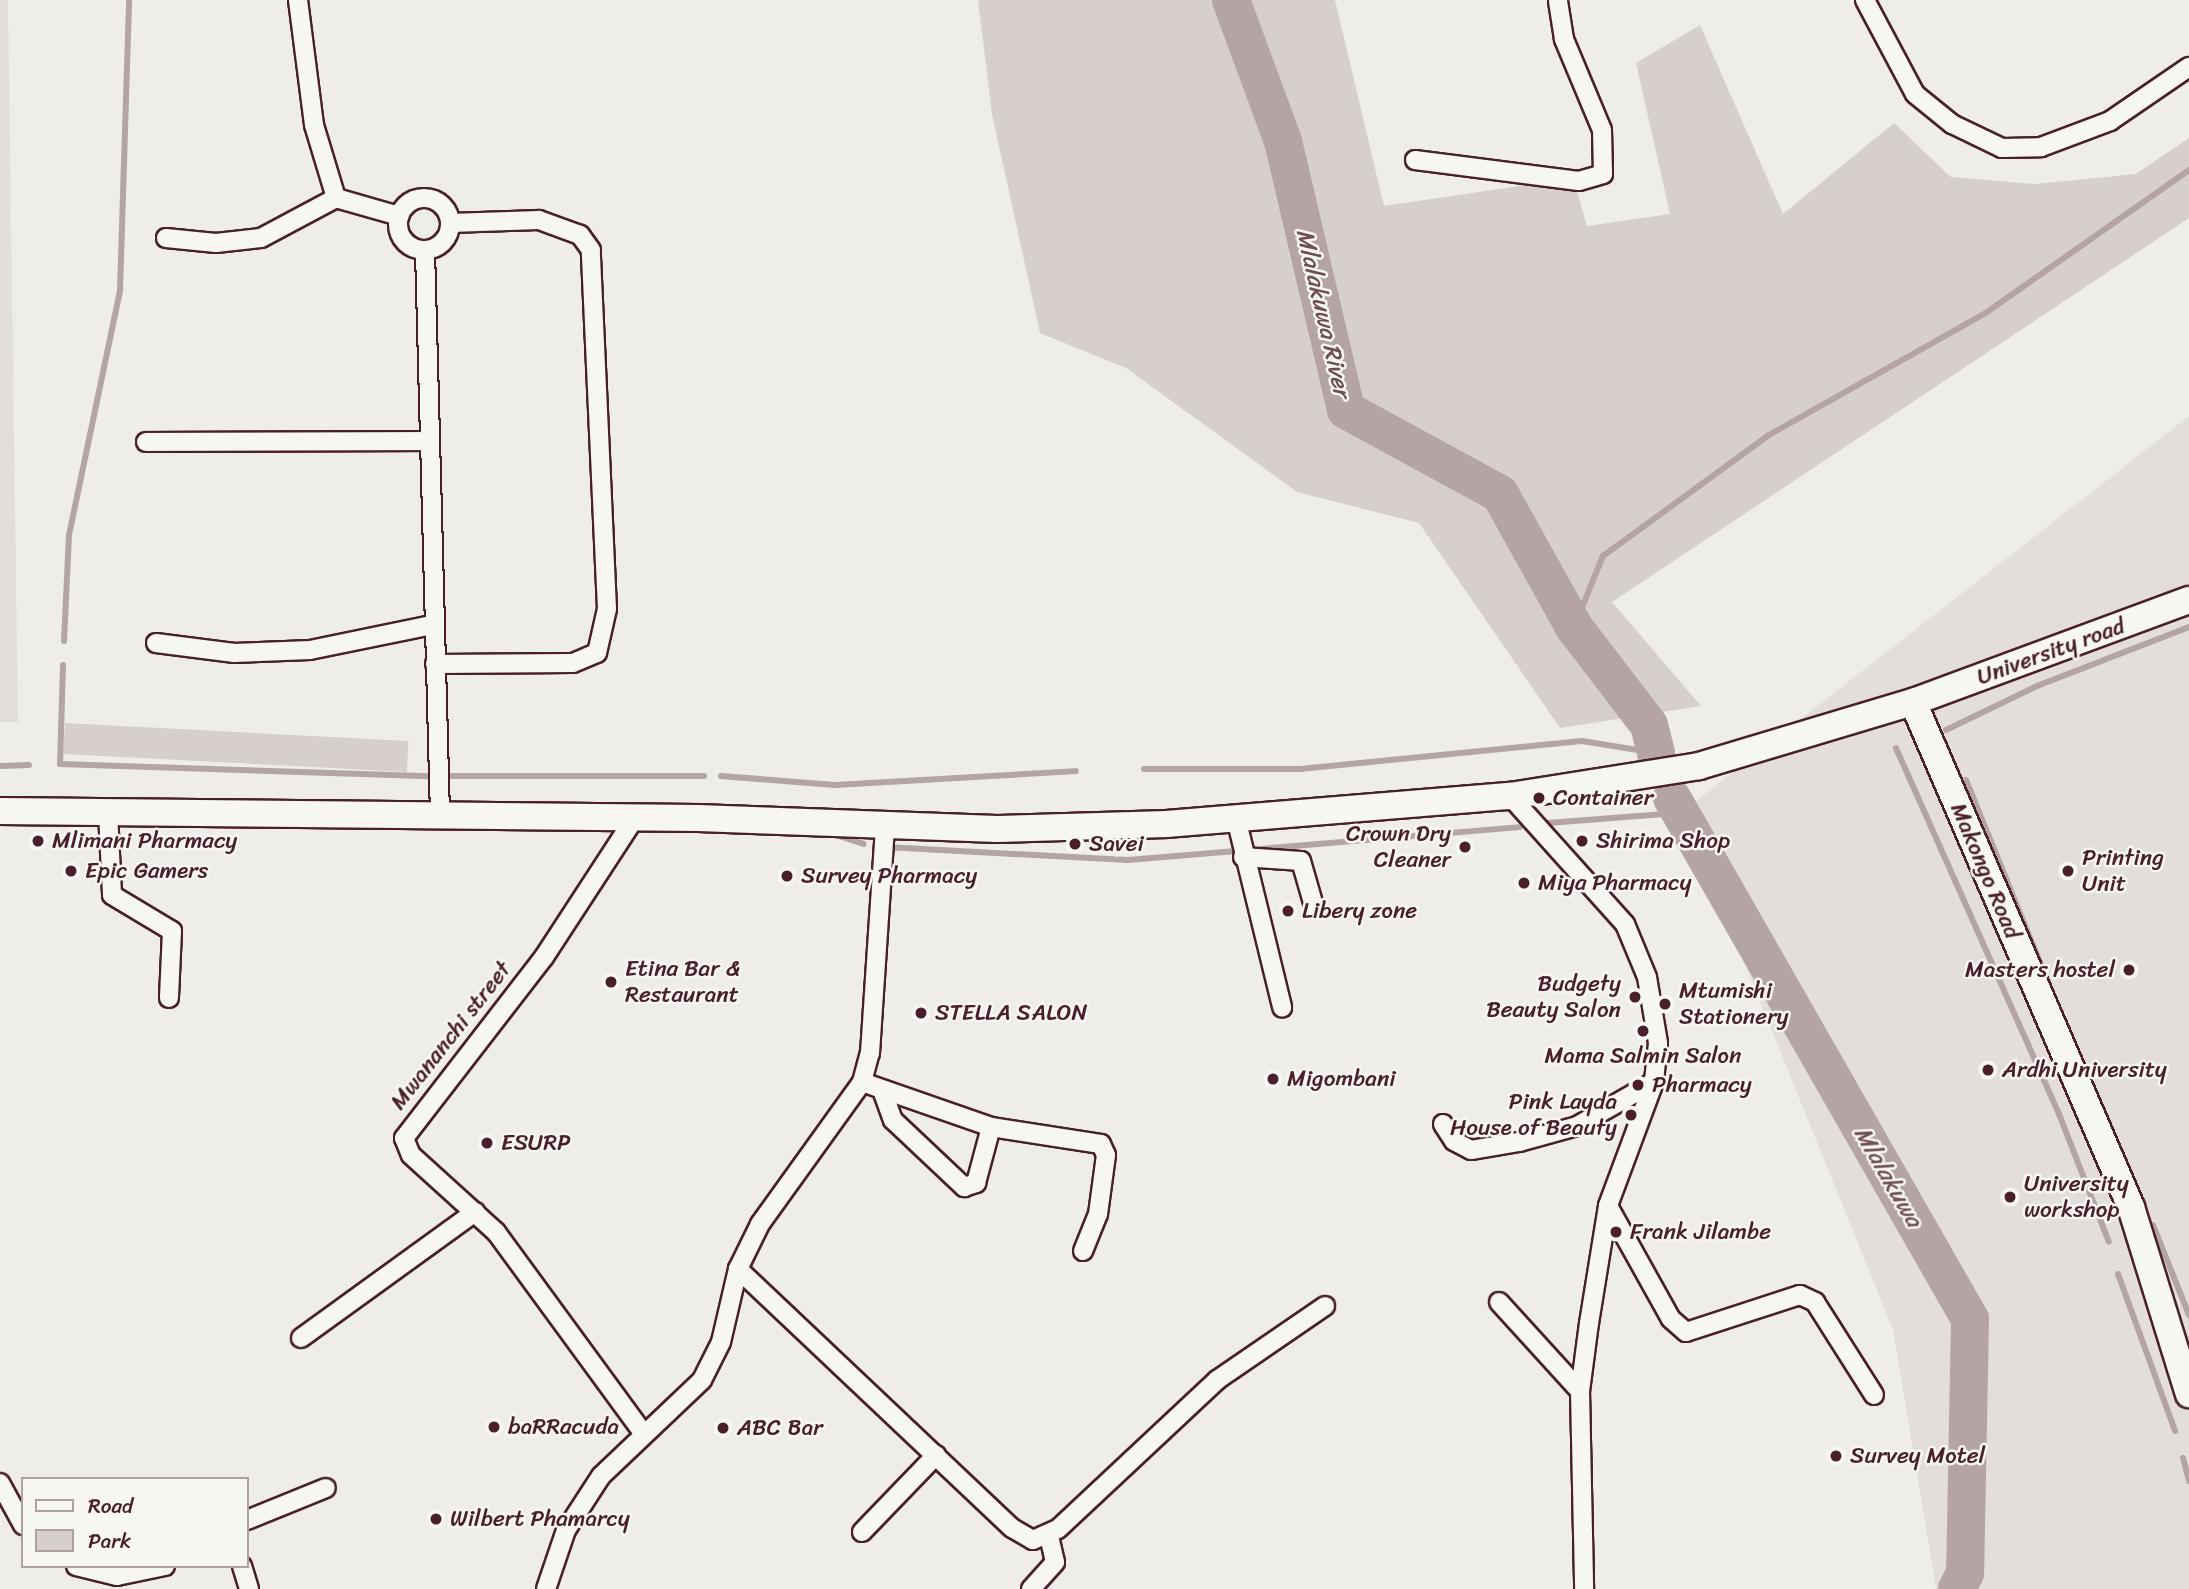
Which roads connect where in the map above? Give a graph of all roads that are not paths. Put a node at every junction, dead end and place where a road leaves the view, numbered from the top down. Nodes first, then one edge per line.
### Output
1 (298, 0) edge
2 (1558, 0) edge
3 (1865, 0) edge
4 (2189, 67) edge
5 (1415, 160) dead end
6 (336, 198) junction
7 (399, 216) junction
8 (450, 223) junction
9 (166, 238) dead end
10 (425, 250) junction
11 (146, 442) dead end
12 (427, 442) junction
13 (2189, 600) edge
14 (432, 625) junction
15 (156, 643) dead end
16 (435, 664) junction
17 (1913, 702) junction
18 (1510, 796) junction
19 (0, 811) edge
20 (108, 812) junction
21 (440, 814) junction
22 (1236, 818) junction
23 (634, 819) junction
24 (885, 826) junction
25 (1243, 857) junction
26 (1314, 905) dead end
27 (169, 998) dead end
28 (1282, 1007) dead end
29 (862, 1082) junction
30 (1654, 1082) junction
31 (882, 1090) junction
32 (1443, 1124) dead end
33 (991, 1127) junction
34 (1608, 1206) junction
35 (475, 1212) junction
36 (1083, 1251) dead end
37 (738, 1269) junction
38 (1499, 1302) dead end
39 (1325, 1306) dead end
40 (301, 1338) dead end
41 (1580, 1391) junction
42 (2189, 1394) edge
43 (1874, 1395) dead end
44 (644, 1434) junction
45 (936, 1455) junction
46 (0, 1483) edge
47 (326, 1488) dead end
48 (248, 1520) edge
49 (21, 1521) edge
50 (862, 1532) dead end
51 (1049, 1536) junction
52 (84, 1568) edge
53 (155, 1568) edge
54 (243, 1568) edge
55 (249, 1589) edge
56 (546, 1589) edge
57 (1031, 1589) edge
58 (1584, 1589) edge

1 - 6 street
2 - 5 street
3 - 4 street
6 - 7 street
6 - 9 street
7 - 8 street
7 - 10 street
8 - 10 street
8 - 16 street
10 - 12 street
11 - 12 street
12 - 14 street
13 - 17 street, University road
14 - 15 street
14 - 16 street
16 - 21 street
17 - 18 street, University road
17 - 42 street, Makongo Road
18 - 22 street, University road
18 - 30 street
19 - 20 street, University road
20 - 21 street, University road
20 - 27 street
21 - 23 street, University road
22 - 24 street, University road
22 - 25 street
23 - 24 street, University road
23 - 35 street, Mwananchi street
24 - 29 street
25 - 26 street
25 - 28 street
29 - 31 street
29 - 37 street
30 - 32 street
30 - 34 street
31 - 33 street
31 - 33 street
33 - 36 street
34 - 41 street
34 - 43 street
35 - 40 street
35 - 44 street, Mwananchi street
37 - 44 street
37 - 45 street
38 - 41 street
39 - 51 street
41 - 58 street
44 - 56 street
45 - 50 street
45 - 51 street
46 - 49 street
47 - 48 street
51 - 57 street
52 - 53 street
54 - 55 street

